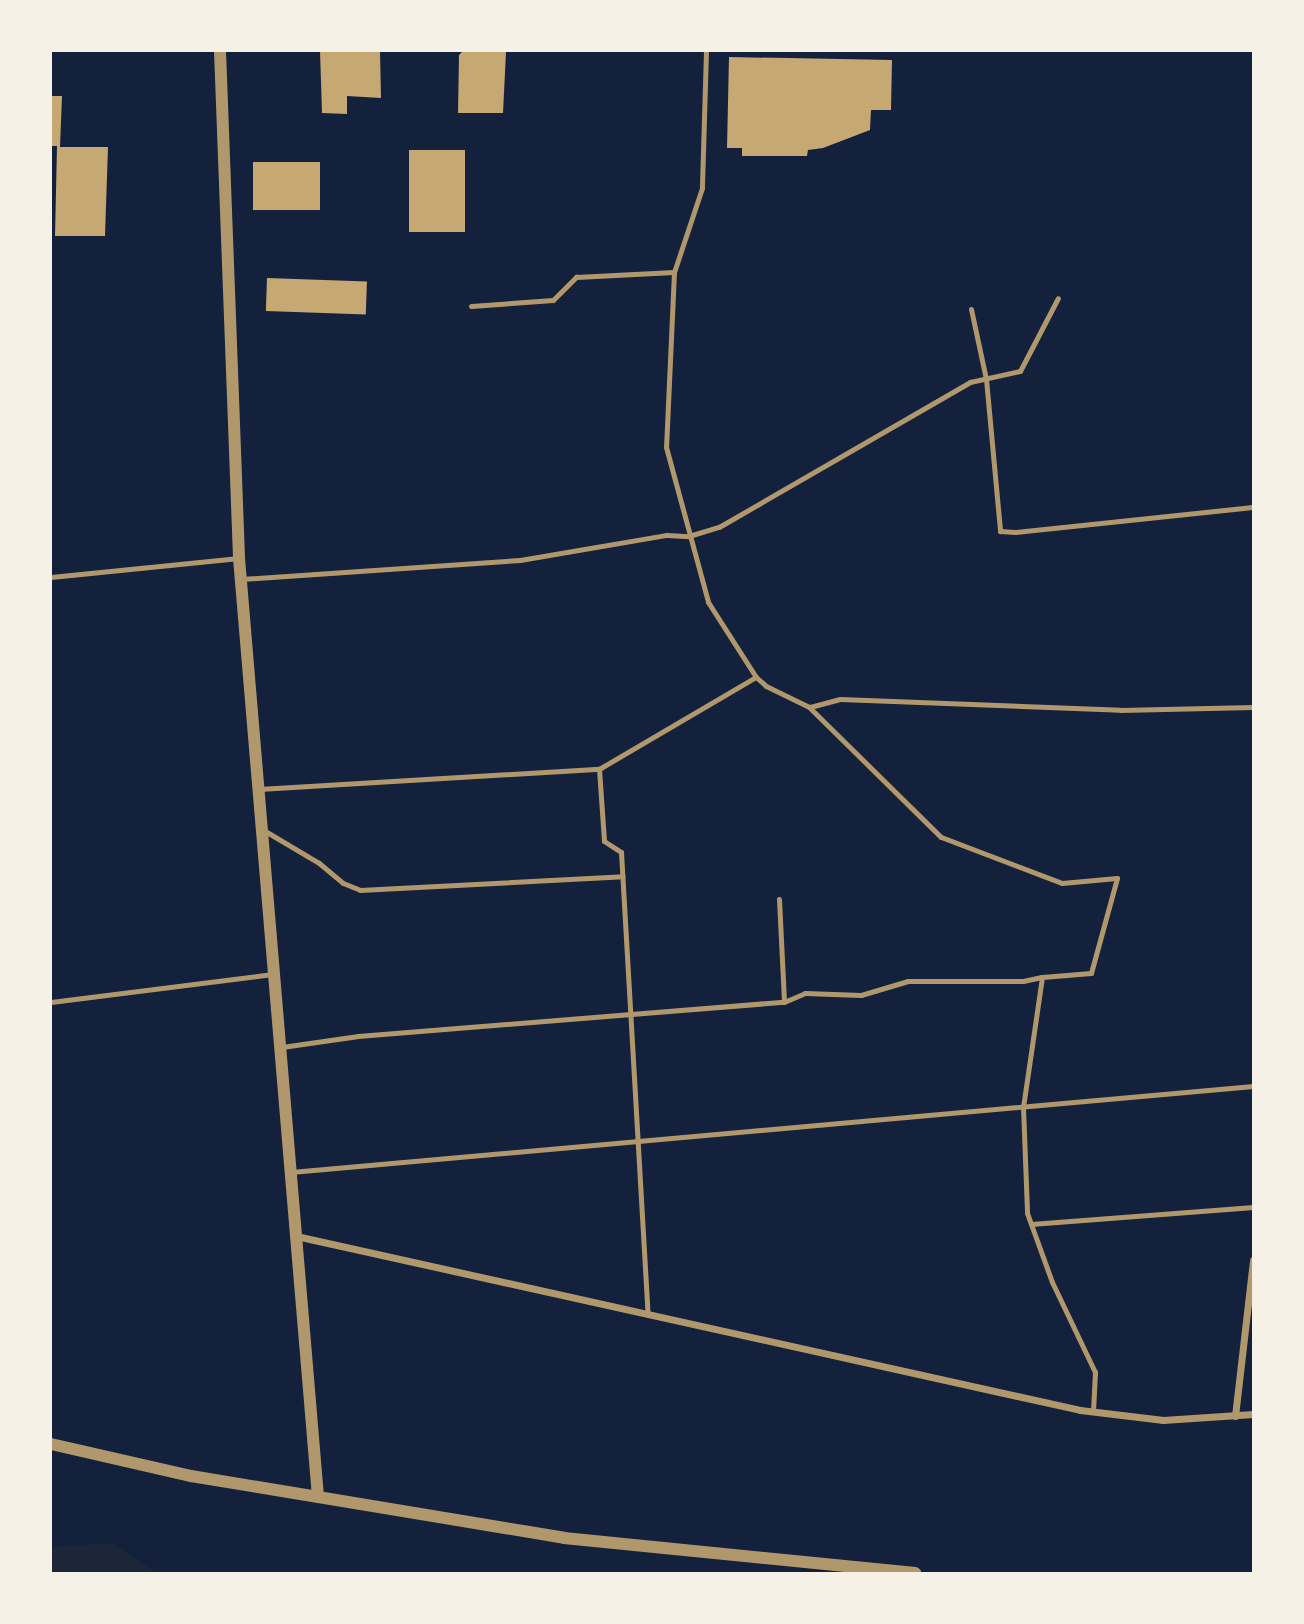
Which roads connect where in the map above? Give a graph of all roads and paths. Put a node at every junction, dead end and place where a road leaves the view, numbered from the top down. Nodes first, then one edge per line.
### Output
1 (220, 51) edge
2 (706, 51) edge
3 (674, 272) junction
4 (1058, 298) dead end
5 (471, 306) dead end
6 (971, 309) dead end
7 (986, 379) junction
8 (1253, 507) edge
9 (689, 536) junction
10 (239, 558) junction
11 (51, 577) edge
12 (241, 579) junction
13 (756, 677) junction
14 (810, 707) junction
15 (1253, 707) edge
16 (599, 769) junction
17 (259, 789) junction
18 (262, 829) junction
19 (623, 876) junction
20 (779, 899) dead end
21 (274, 974) junction
22 (1042, 976) junction
23 (51, 1002) edge
24 (784, 1002) junction
25 (631, 1016) junction
26 (280, 1048) junction
27 (1253, 1086) edge
28 (1023, 1107) junction
29 (638, 1141) junction
30 (291, 1172) junction
31 (1253, 1207) edge
32 (1031, 1224) junction
33 (296, 1236) junction
34 (1253, 1261) edge
35 (648, 1314) junction
36 (1093, 1412) junction
37 (1253, 1414) edge
38 (1235, 1416) junction
39 (51, 1444) edge
40 (318, 1497) junction
41 (915, 1573) edge

1 - 10 street
2 - 3 lane
3 - 5 lane
3 - 9 lane
4 - 7 lane
6 - 7 lane
7 - 8 lane
7 - 9 lane
9 - 12 lane
9 - 13 lane
10 - 11 lane
10 - 12 street
12 - 17 street
13 - 14 lane
13 - 16 lane
14 - 15 lane
14 - 22 lane
16 - 17 lane
16 - 19 lane
17 - 18 street
18 - 19 lane
18 - 21 street
19 - 25 lane
20 - 24 lane
21 - 23 lane
21 - 26 street
22 - 24 lane
22 - 28 lane
24 - 25 lane
25 - 26 lane
25 - 29 lane
26 - 30 street
27 - 28 lane
28 - 29 lane
28 - 32 lane
29 - 30 lane
29 - 35 lane
30 - 33 street
31 - 32 lane
32 - 36 lane
33 - 35 street
33 - 40 street
34 - 38 street
35 - 36 street
36 - 38 street
37 - 38 street
39 - 40 street
40 - 41 street

